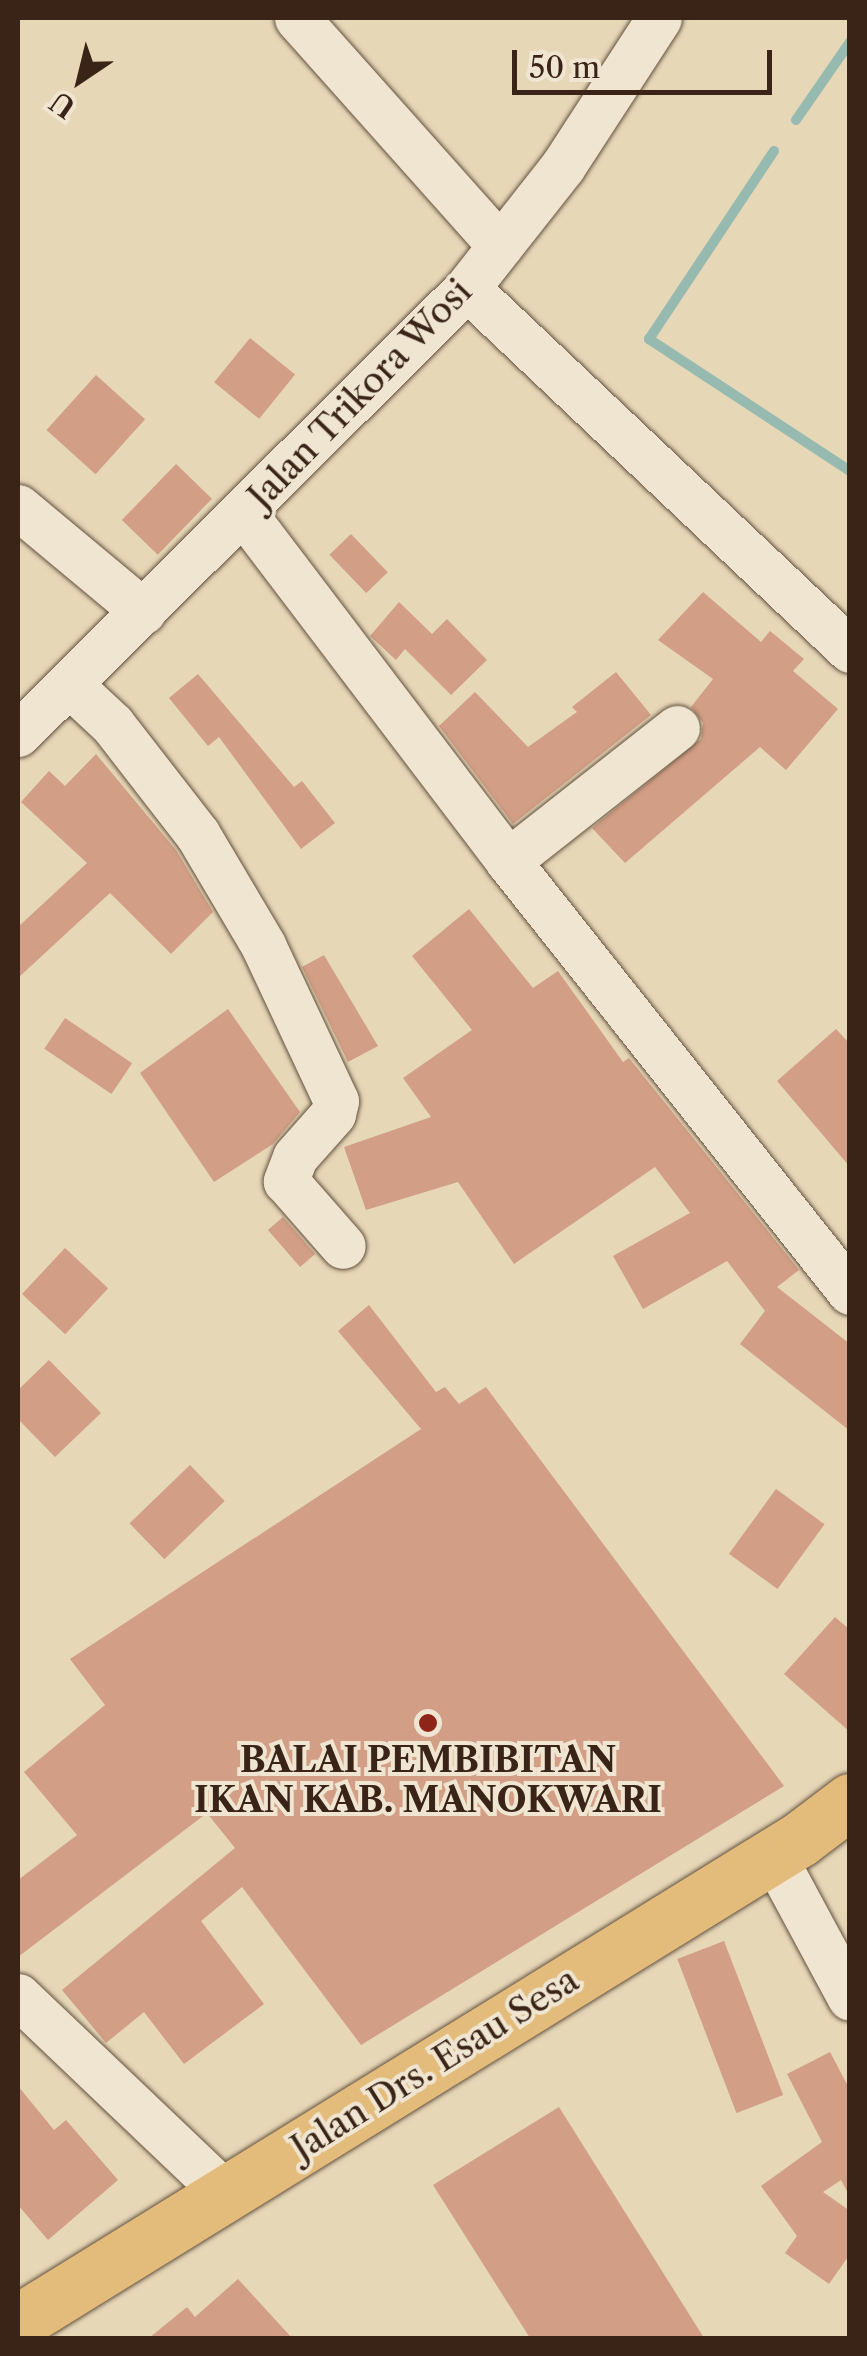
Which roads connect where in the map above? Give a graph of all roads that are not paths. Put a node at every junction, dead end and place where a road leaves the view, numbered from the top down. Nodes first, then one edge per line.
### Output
1 (298, 18) edge
2 (659, 18) edge
3 (500, 246) junction
4 (467, 288) junction
5 (18, 507) edge
6 (244, 513) junction
7 (144, 611) junction
8 (850, 650) edge
9 (69, 684) junction
10 (677, 728) dead end
11 (18, 734) edge
12 (508, 862) junction
13 (343, 1246) dead end
14 (850, 1292) edge
15 (850, 1800) edge
16 (773, 1855) junction
17 (18, 1996) edge
18 (850, 1998) edge
19 (227, 2196) junction
20 (18, 2322) edge

1 - 3 street
2 - 3 street, Jalan Trikora Wosi
3 - 4 street, Jalan Trikora Wosi
4 - 6 street, Jalan Trikora Wosi
4 - 8 street
5 - 7 street
6 - 7 street, Jalan Trikora Wosi
6 - 12 street
7 - 9 street, Jalan Trikora Wosi
9 - 11 street, Jalan Trikora Wosi
9 - 13 street
10 - 12 street
12 - 14 street
15 - 16 highway, Jalan Drs. Esau Sesa
16 - 18 street
16 - 19 highway, Jalan Drs. Esau Sesa
17 - 19 street
19 - 20 highway, Jalan Drs. Esau Sesa

